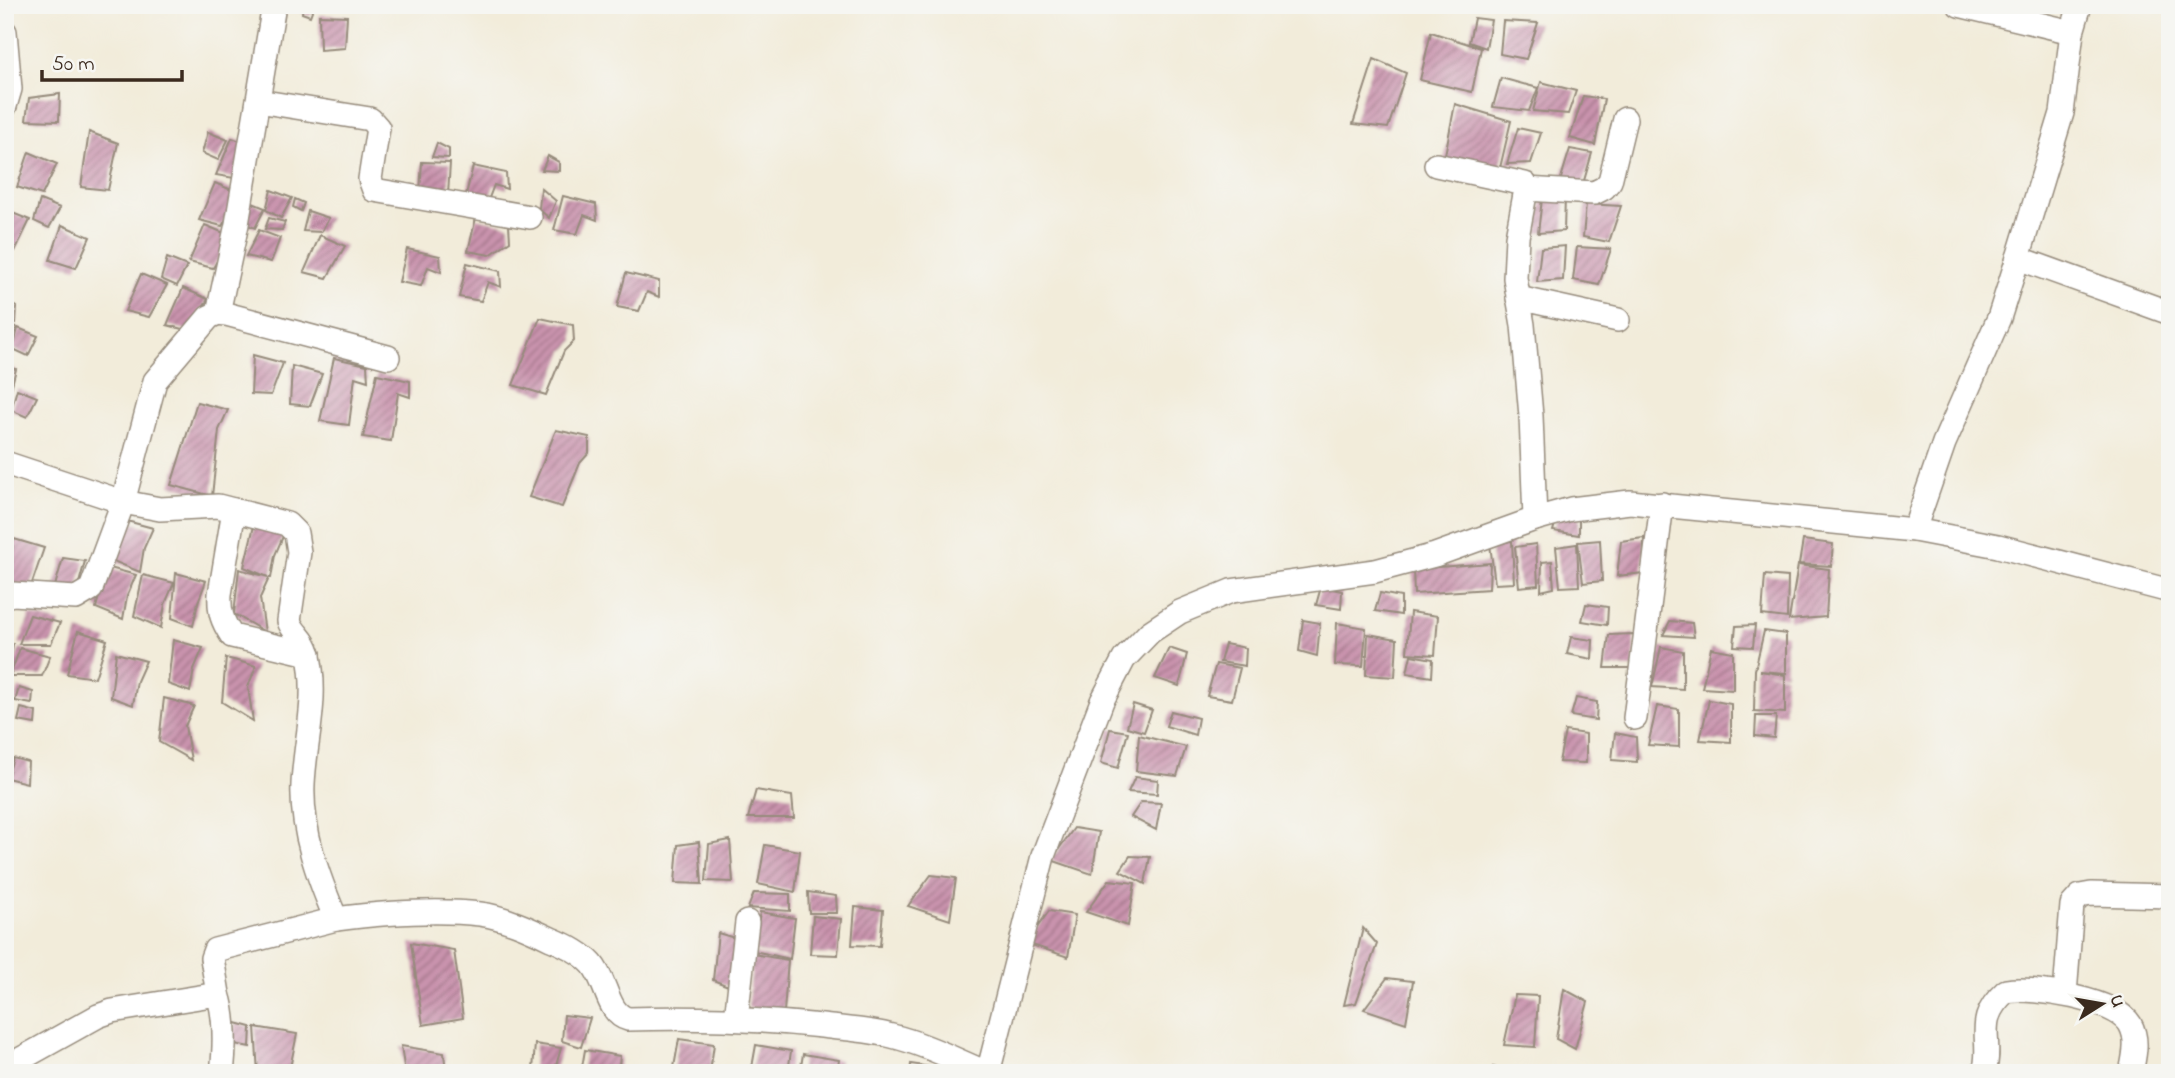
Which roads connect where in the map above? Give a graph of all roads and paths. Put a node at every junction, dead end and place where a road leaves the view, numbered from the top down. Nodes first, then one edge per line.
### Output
1 (274, 5) edge
2 (1959, 5) edge
3 (2080, 5) edge
4 (5, 32) edge
5 (2072, 32) junction
6 (258, 101) junction
7 (5, 106) edge
8 (1625, 119) dead end
9 (1436, 165) dead end
10 (1526, 189) junction
11 (530, 217) dead end
12 (2018, 258) junction
13 (1518, 298) junction
14 (218, 313) junction
15 (2170, 313) edge
16 (1618, 320) dead end
17 (388, 357) dead end
18 (5, 463) edge
19 (123, 502) junction
20 (1662, 504) junction
21 (234, 510) junction
22 (1535, 519) junction
23 (1914, 530) junction
24 (2170, 590) edge
25 (5, 596) edge
26 (309, 654) junction
27 (1635, 718) dead end
28 (2170, 895) edge
29 (336, 919) junction
30 (747, 922) dead end
31 (218, 994) junction
32 (2065, 994) junction
33 (736, 1019) junction
34 (5, 1065) edge
35 (222, 1073) edge
36 (987, 1073) edge
37 (1984, 1073) edge
38 (2131, 1073) edge

1 - 6 street
2 - 5 street
3 - 5 street
4 - 7 street
5 - 12 street
6 - 11 street
6 - 14 street
8 - 10 street
9 - 10 street
10 - 13 street
12 - 15 street
12 - 23 street
13 - 16 street
13 - 22 street
14 - 17 street
14 - 19 street
18 - 19 street
19 - 21 street
19 - 25 street
20 - 22 street
20 - 23 street
20 - 27 street
21 - 26 street
21 - 26 street
22 - 36 street
23 - 24 street
26 - 29 street
28 - 32 street
29 - 31 street
29 - 33 street
30 - 33 street
31 - 34 street
31 - 35 street
32 - 37 street
32 - 38 street
33 - 36 street

